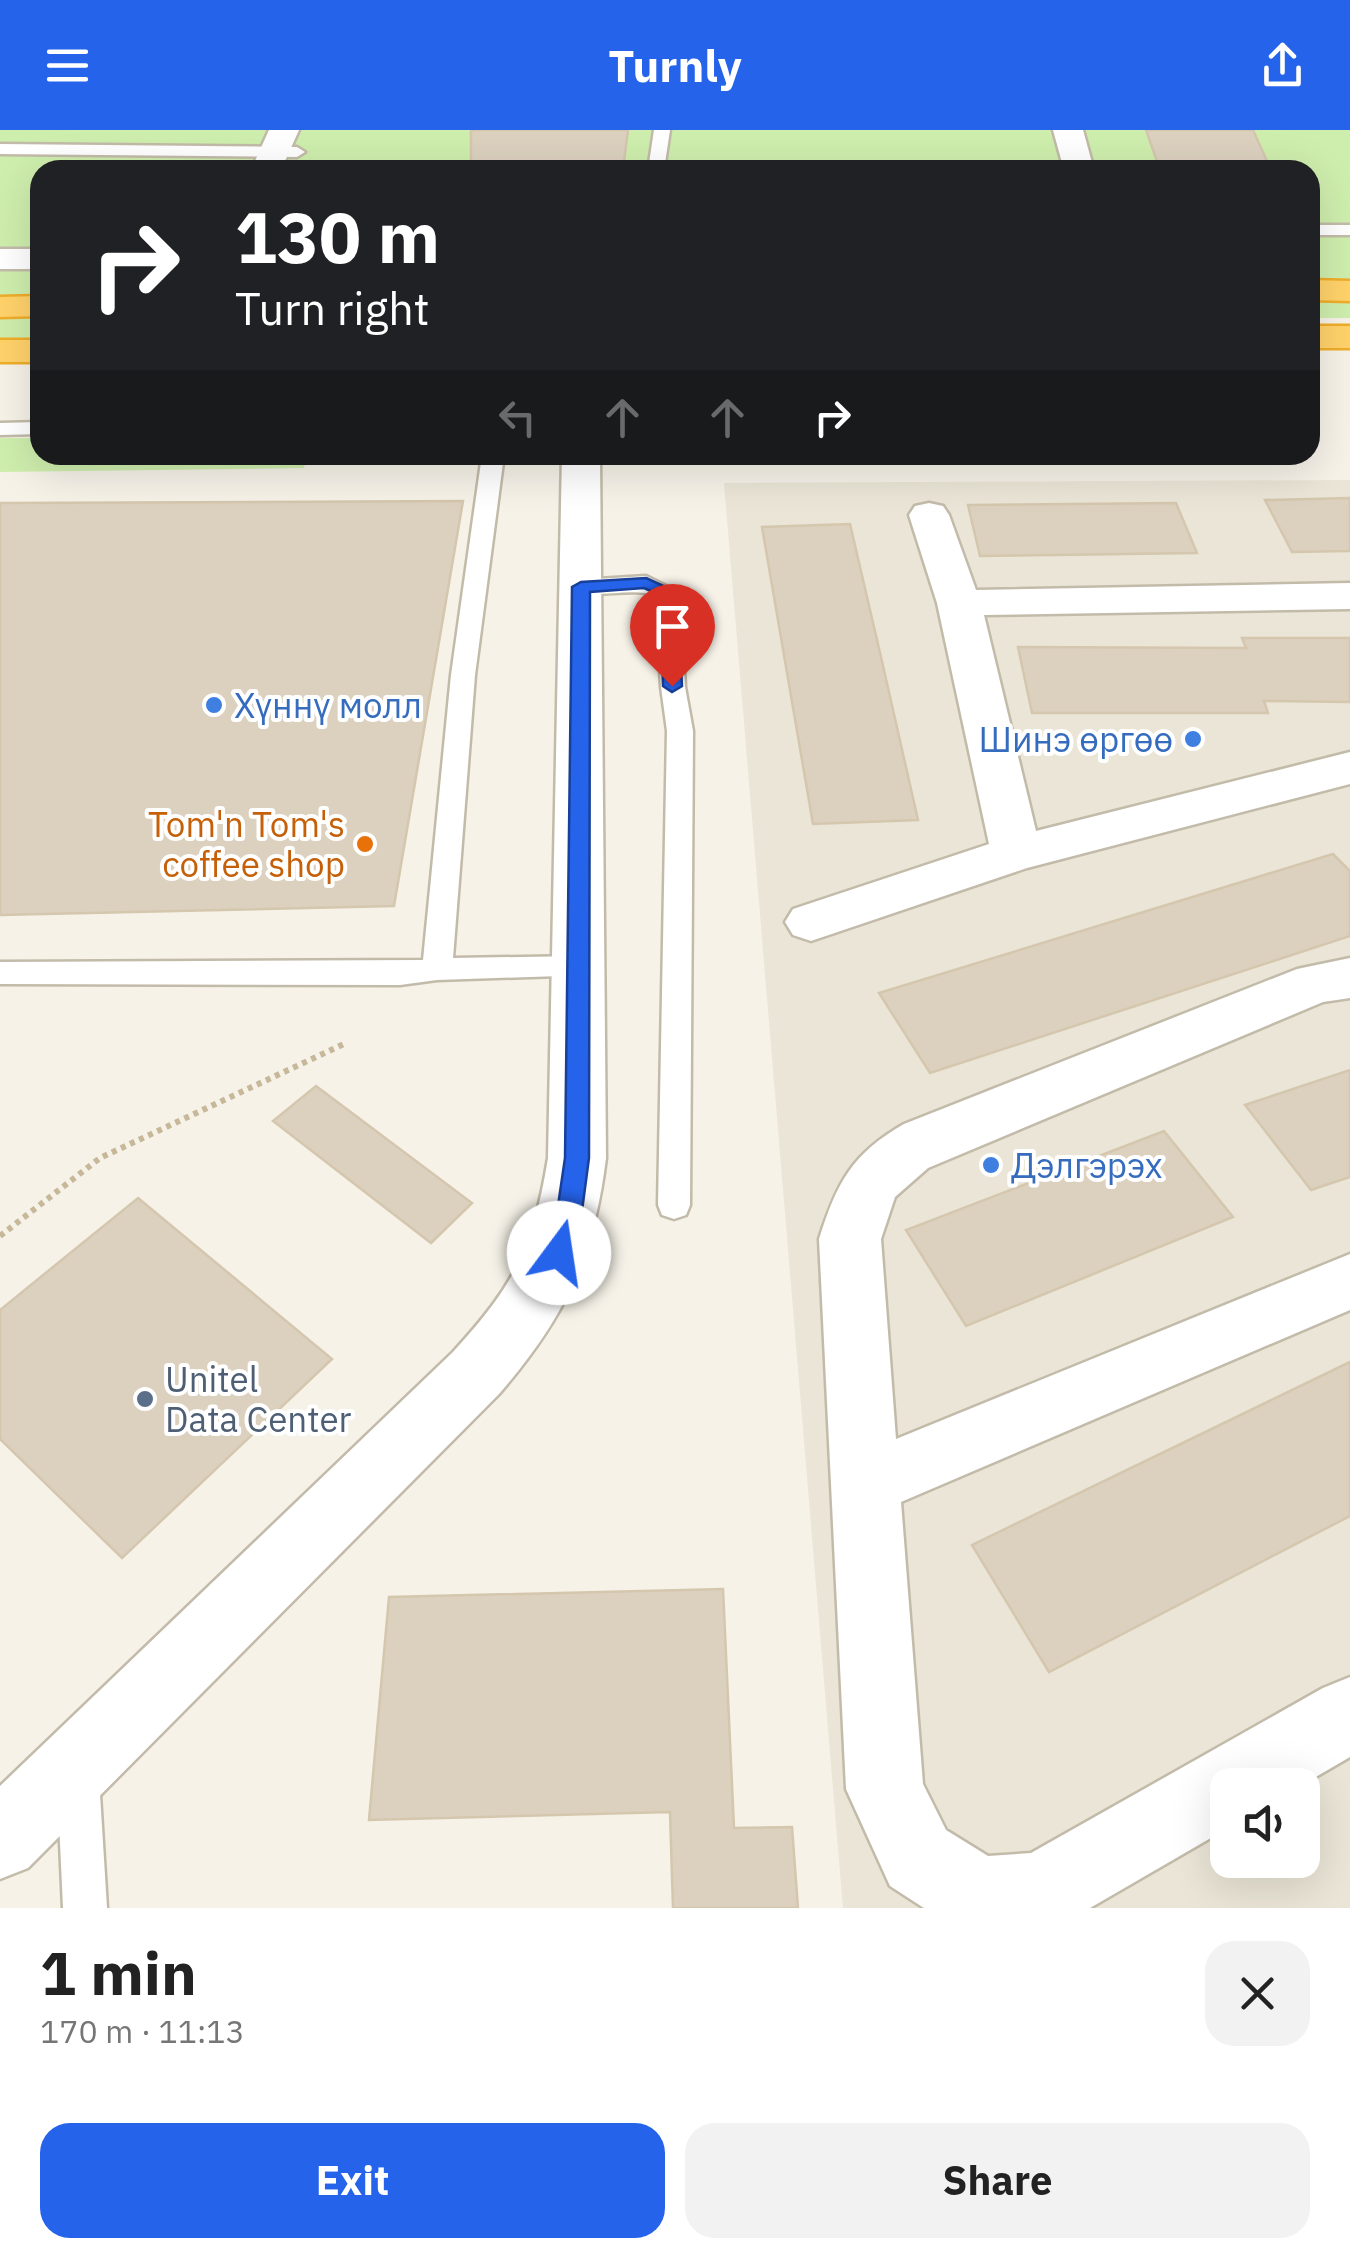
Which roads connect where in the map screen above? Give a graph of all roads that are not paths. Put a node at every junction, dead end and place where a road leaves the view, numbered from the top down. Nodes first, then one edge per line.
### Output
1 (662, 130) edge
2 (1068, 130) edge
3 (0, 148) edge
4 (286, 151) edge
5 (658, 160) edge
6 (1076, 160) edge
7 (1320, 230) edge
8 (1350, 230) edge
9 (0, 249) edge
10 (30, 249) edge
11 (30, 258) edge
12 (0, 259) edge
13 (1320, 290) edge
14 (1350, 291) edge
15 (30, 306) edge
16 (0, 307) edge
17 (1320, 337) edge
18 (1350, 338) edge
19 (0, 351) edge
20 (30, 351) edge
21 (30, 428) edge
22 (0, 429) edge
23 (492, 465) edge
24 (581, 465) edge
25 (929, 515) dead end
26 (581, 587) junction
27 (1350, 596) edge
28 (960, 603) junction
29 (1350, 768) edge
30 (1016, 852) junction
31 (811, 922) dead end
32 (580, 967) junction
33 (437, 969) junction
34 (0, 973) edge
35 (1350, 978) edge
36 (674, 1205) dead end
37 (1350, 1281) edge
38 (868, 1484) junction
39 (1350, 1715) edge
40 (78, 1765) junction
41 (0, 1840) edge
42 (85, 1908) edge

1 - 5 lane
2 - 6 street
3 - 4 lane
7 - 8 lane
9 - 10 street
11 - 12 street
13 - 14 highway
15 - 16 highway
17 - 18 highway
19 - 20 highway
21 - 22 lane
23 - 33 lane
24 - 26 street
25 - 28 street
26 - 32 street
26 - 36 lane
27 - 28 street
28 - 30 street
29 - 30 street
30 - 31 street
32 - 33 lane
32 - 40 street
33 - 34 lane
35 - 38 street
37 - 38 street
38 - 39 street
40 - 41 street
40 - 42 lane

